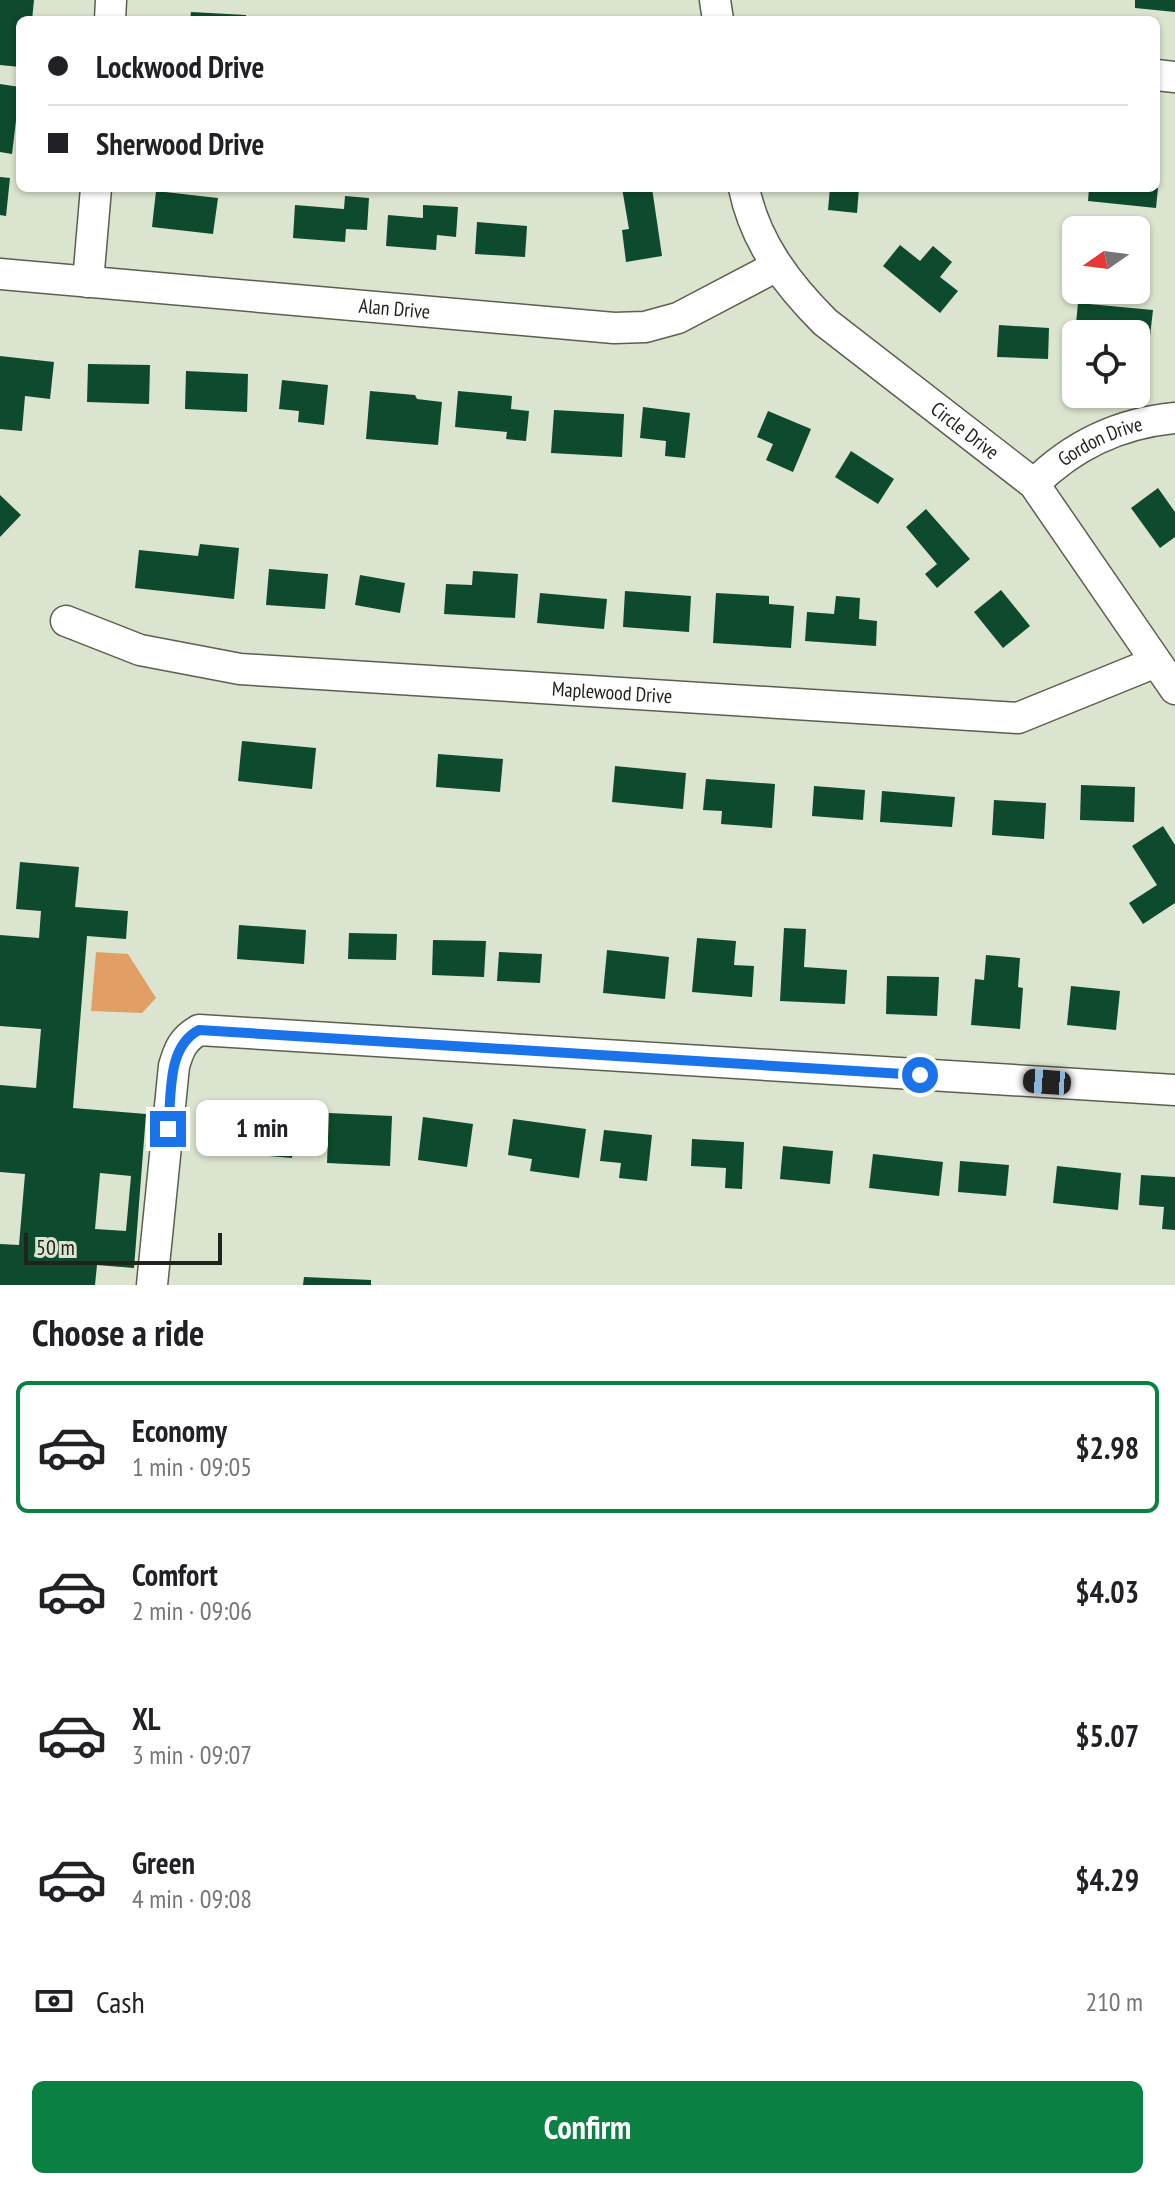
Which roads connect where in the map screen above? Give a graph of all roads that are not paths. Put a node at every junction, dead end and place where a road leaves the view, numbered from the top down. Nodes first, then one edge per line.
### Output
1 (96, 192) edge
2 (745, 192) edge
3 (777, 266) junction
4 (0, 274) edge
5 (88, 282) junction
6 (1175, 418) edge
7 (1034, 484) junction
8 (66, 621) dead end
9 (1156, 662) junction
10 (1175, 689) edge
11 (1175, 1090) edge
12 (152, 1285) edge

1 - 5 street
2 - 3 street, Circle Drive
3 - 5 street, Alan Drive
3 - 7 street, Circle Drive
4 - 5 street, Alan Drive
6 - 7 street, Gordon Drive
7 - 9 street, Circle Drive
8 - 9 street, Maplewood Drive
9 - 10 street, Circle Drive
11 - 12 street

